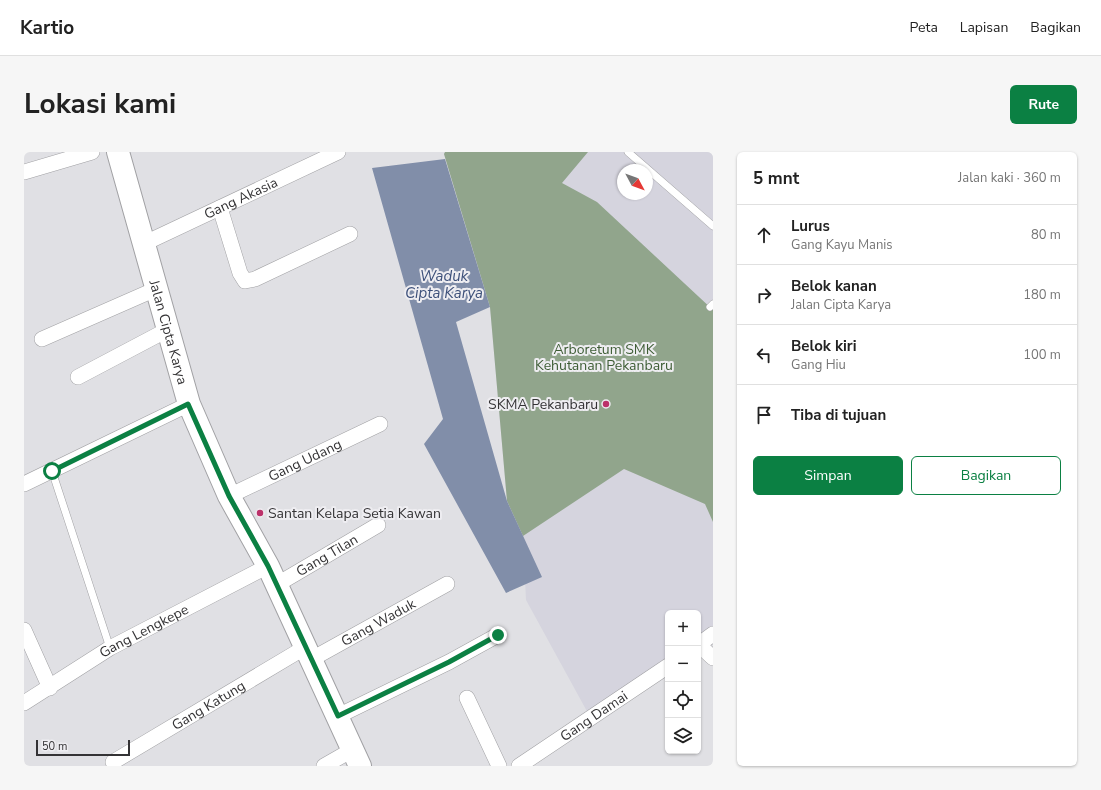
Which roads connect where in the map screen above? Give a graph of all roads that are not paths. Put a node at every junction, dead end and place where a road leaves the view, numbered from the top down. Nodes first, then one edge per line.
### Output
1 (92, 152) edge
2 (118, 152) edge
3 (338, 152) edge
4 (628, 152) edge
5 (24, 172) edge
6 (220, 208) junction
7 (713, 226) edge
8 (350, 234) dead end
9 (143, 244) junction
10 (156, 289) junction
11 (167, 330) junction
12 (42, 340) dead end
13 (78, 377) dead end
14 (188, 404) junction
15 (380, 424) dead end
16 (52, 471) junction
17 (24, 484) edge
18 (229, 496) junction
19 (378, 525) dead end
20 (272, 576) junction
21 (447, 584) dead end
22 (24, 630) edge
23 (713, 634) edge
24 (498, 635) dead end
25 (701, 643) edge
26 (700, 646) edge
27 (110, 648) junction
28 (307, 654) junction
29 (713, 658) edge
30 (665, 668) edge
31 (50, 688) junction
32 (467, 698) dead end
33 (24, 703) edge
34 (338, 716) junction
35 (356, 758) edge
36 (113, 762) dead end
37 (324, 766) edge
38 (499, 766) edge
39 (520, 766) edge

1 - 5 street
2 - 9 main road, Jalan Cipta Karya
3 - 6 street, Gang Akasia
4 - 7 lane
6 - 8 street
6 - 9 street, Gang Akasia
9 - 10 main road, Jalan Cipta Karya
10 - 11 main road, Jalan Cipta Karya
10 - 12 street
11 - 13 street
11 - 14 main road, Jalan Cipta Karya
14 - 16 street
14 - 18 main road, Jalan Cipta Karya
15 - 18 street, Gang Udang
16 - 17 street
16 - 27 lane
18 - 20 main road, Jalan Cipta Karya
19 - 20 street, Gang Tilan
20 - 27 street, Gang Lengkepe
20 - 28 main road, Jalan Cipta Karya
21 - 28 street, Gang Waduk
22 - 31 street
23 - 25 street
24 - 34 street
26 - 29 street
27 - 31 street, Gang Lengkepe
28 - 34 main road, Jalan Cipta Karya
28 - 36 street, Gang Katung
30 - 39 street, Gang Damai
31 - 33 street, Gang Lengkepe
32 - 38 street
34 - 35 main road, Jalan Cipta Karya
35 - 37 street

